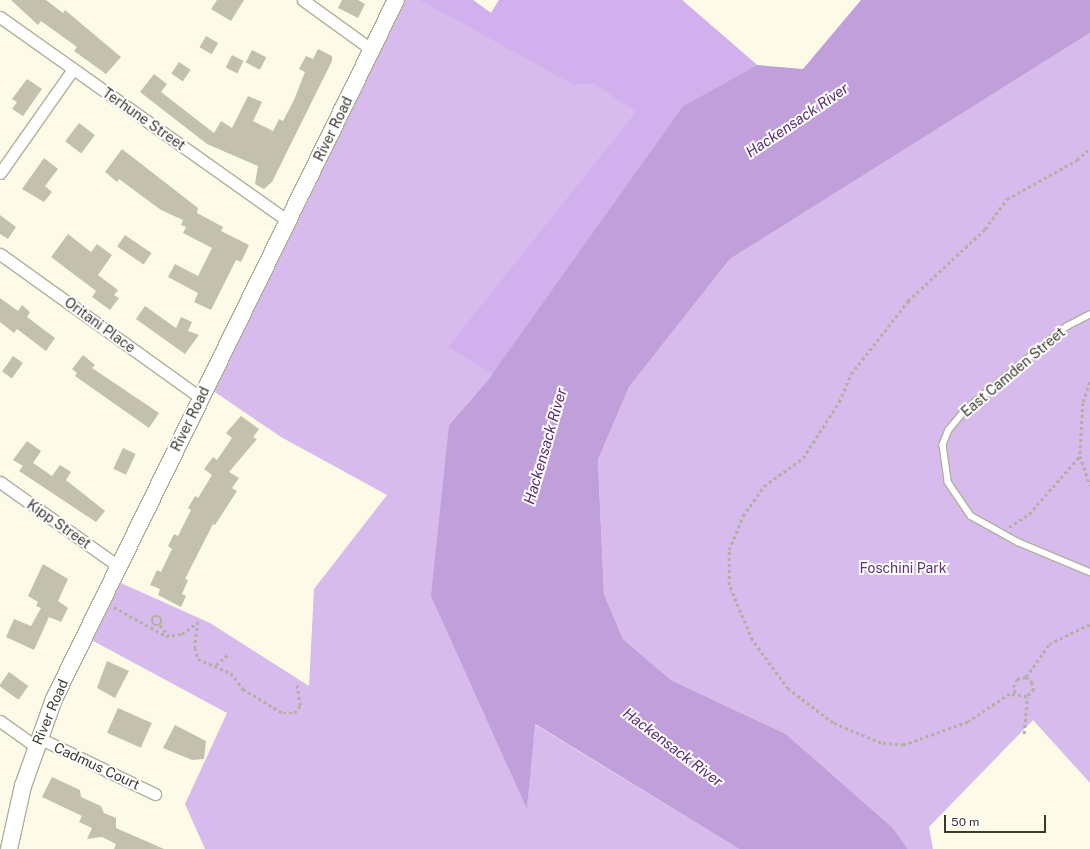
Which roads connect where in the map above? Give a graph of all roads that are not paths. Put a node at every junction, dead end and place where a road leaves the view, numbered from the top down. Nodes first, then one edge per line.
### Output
1 (302, 0) edge
2 (396, 0) edge
3 (0, 17) edge
4 (372, 50) junction
5 (73, 69) junction
6 (0, 173) edge
7 (287, 220) junction
8 (0, 254) edge
9 (1090, 315) edge
10 (200, 397) junction
11 (0, 482) edge
12 (118, 566) junction
13 (1090, 572) edge
14 (0, 721) edge
15 (37, 742) junction
16 (155, 794) dead end
17 (9, 849) edge

1 - 4 street
2 - 4 main road, River Road
3 - 5 street, Terhune Street
4 - 7 main road, River Road
5 - 6 street
5 - 7 street, Terhune Street
7 - 10 main road, River Road
8 - 10 street, Oritani Place
9 - 13 lane, East Camden Street
10 - 12 main road, River Road
11 - 12 street, Kipp Street
12 - 15 main road, River Road
14 - 15 street, Cadmus Court
15 - 16 street, Cadmus Court
15 - 17 main road, River Road

